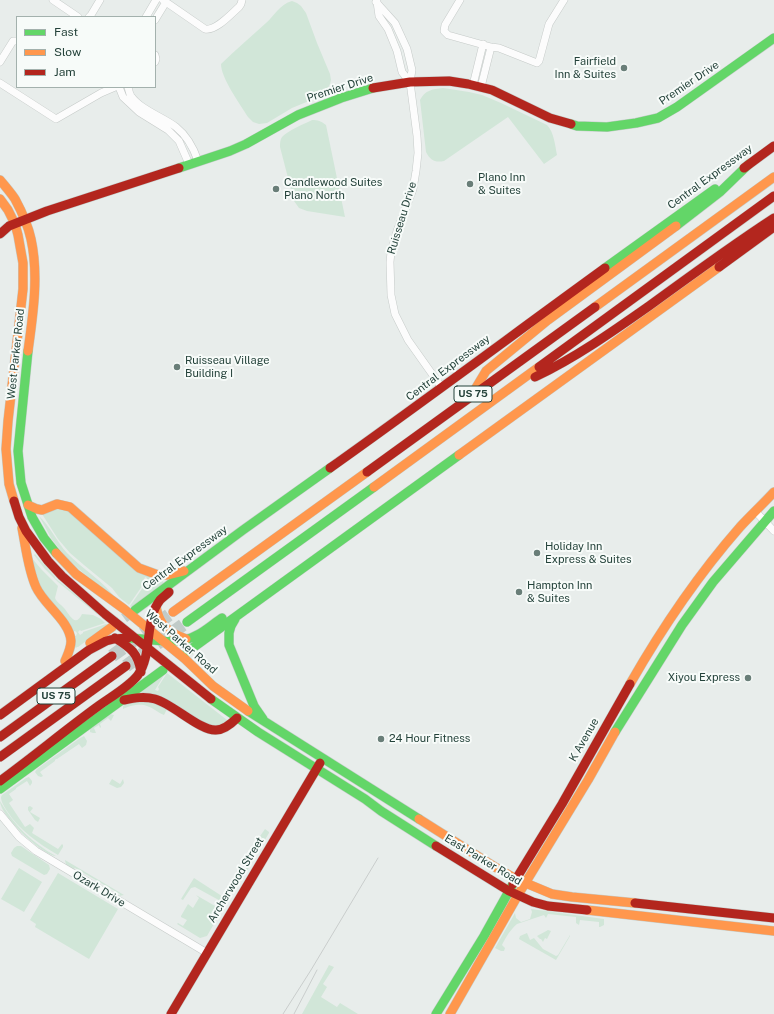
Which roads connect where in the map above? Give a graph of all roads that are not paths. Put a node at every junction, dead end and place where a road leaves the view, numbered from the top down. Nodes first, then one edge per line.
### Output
1 (53, 0) edge
2 (100, 0) edge
3 (156, 0) edge
4 (242, 0) edge
5 (460, 0) edge
6 (564, 0) edge
7 (165, 1) edge
8 (376, 1) edge
9 (77, 16) edge
10 (90, 16) edge
11 (148, 16) edge
12 (156, 18) edge
13 (774, 38) edge
14 (16, 41) edge
15 (405, 44) junction
16 (483, 44) junction
17 (491, 47) junction
18 (396, 48) junction
19 (0, 62) edge
20 (410, 82) junction
21 (0, 83) edge
22 (477, 86) junction
23 (110, 88) edge
24 (119, 88) edge
25 (128, 88) edge
26 (99, 90) edge
27 (154, 118) junction
28 (774, 146) edge
29 (194, 162) junction
30 (749, 164) junction
31 (774, 177) edge
32 (0, 180) edge
33 (774, 196) edge
34 (0, 199) edge
35 (774, 218) edge
36 (25, 220) junction
37 (15, 224) junction
38 (774, 227) edge
39 (0, 234) edge
40 (16, 349) junction
41 (29, 350) junction
42 (513, 386) junction
43 (442, 388) junction
44 (470, 396) junction
45 (8, 421) junction
46 (20, 423) junction
47 (358, 448) junction
48 (466, 450) junction
49 (774, 492) edge
50 (28, 505) junction
51 (755, 511) junction
52 (774, 511) edge
53 (19, 516) junction
54 (765, 521) junction
55 (774, 531) edge
56 (188, 570) junction
57 (156, 606) junction
58 (136, 610) tunnel mouth
59 (173, 612) tunnel mouth
60 (239, 614) junction
61 (187, 622) tunnel mouth
62 (112, 627) tunnel mouth
63 (660, 634) junction
64 (115, 638) junction
65 (134, 638) junction
66 (186, 639) junction
67 (148, 640) junction
68 (162, 640) junction
69 (672, 642) junction
70 (187, 652) dead end
71 (112, 656) tunnel mouth
72 (65, 661) junction
73 (126, 666) tunnel mouth
74 (163, 670) dead end
75 (141, 672) junction
76 (119, 702) junction
77 (0, 706) edge
78 (242, 707) joint
79 (0, 715) edge
80 (237, 718) junction
81 (269, 725) junction
82 (0, 737) edge
83 (599, 738) junction
84 (608, 743) junction
85 (0, 757) edge
86 (323, 758) junction
87 (317, 769) junction
88 (0, 781) edge
89 (0, 789) edge
90 (388, 800) junction
91 (381, 811) junction
92 (0, 814) edge
93 (516, 879) junction
94 (526, 883) junction
95 (509, 891) junction
96 (518, 895) junction
97 (611, 900) junction
98 (688, 908) junction
99 (610, 913) junction
100 (770, 917) edge
101 (686, 921) junction
102 (769, 930) edge
103 (207, 953) junction
104 (171, 1014) edge
105 (436, 1014) edge
106 (450, 1014) edge

1 - 9 street
2 - 10 street
3 - 11 street
4 - 7 street
5 - 16 street
6 - 17 street
7 - 12 street
8 - 15 street, Ruisseau Drive
8 - 18 street, Ruisseau Drive
13 - 22 main road, Premier Drive
14 - 19 street
15 - 18 street
15 - 20 street, Ruisseau Drive
16 - 17 street
16 - 22 street
17 - 22 street
18 - 20 street, Ruisseau Drive
20 - 22 main road, Premier Drive
20 - 29 main road, Premier Drive
20 - 43 street, Ruisseau Drive
21 - 26 street
23 - 26 street
24 - 27 street
25 - 27 street
27 - 29 street
28 - 30 main road, Central Expressway
29 - 36 main road, Premier Drive
30 - 43 main road, Central Expressway
30 - 44 main road
31 - 44 main road, US 75
32 - 36 main road, West Parker Road
33 - 42 main road, US 75
34 - 37 main road, West Parker Road
35 - 42 main road
36 - 37 main road, Premier Drive
36 - 41 main road, West Parker Road
37 - 39 main road, Premier Drive
37 - 40 main road, West Parker Road
38 - 48 main road
40 - 41 main road
40 - 45 main road, West Parker Road
41 - 46 main road, West Parker Road
42 - 61 main road, US 75
43 - 47 main road, Central Expressway
44 - 59 main road, US 75
45 - 46 main road
45 - 53 main road, West Parker Road
46 - 50 main road, West Parker Road
47 - 56 main road, Central Expressway
47 - 57 main road
48 - 60 main road
48 - 66 main road
49 - 51 main road, K Avenue
50 - 56 main road
50 - 67 main road, West Parker Road
51 - 54 street
51 - 63 main road, K Avenue
52 - 54 main road, K Avenue
53 - 65 main road, West Parker Road
53 - 72 main road
54 - 55 street
54 - 69 main road, K Avenue
56 - 58 main road, Central Expressway
57 - 66 main road
57 - 67 main road
60 - 70 main road
60 - 81 main road
62 - 72 main road
63 - 69 main road
63 - 83 main road, K Avenue
64 - 65 main road
64 - 75 main road
64 - 79 main road
65 - 67 main road, West Parker Road
66 - 68 main road
67 - 68 main road, West Parker Road
67 - 75 main road
67 - 80 main road, West Parker Road
68 - 78 main road, West Parker Road
69 - 84 main road, K Avenue
71 - 82 main road, US 75
72 - 77 main road
73 - 85 main road, US 75
74 - 76 main road
75 - 88 main road
76 - 80 main road
76 - 89 main road
78 - 81 main road, East Parker Road
80 - 87 main road, East Parker Road
81 - 86 main road, East Parker Road
83 - 84 main road
83 - 93 main road, K Avenue
84 - 94 main road, K Avenue
86 - 87 main road, Archerwood Street
86 - 90 main road, East Parker Road
87 - 91 main road, East Parker Road
87 - 103 main road, Archerwood Street
90 - 91 main road
90 - 93 main road, East Parker Road
91 - 95 main road, East Parker Road
92 - 103 street, Ozark Drive
93 - 94 main road, East Parker Road
93 - 95 main road, K Avenue
94 - 96 main road, K Avenue
94 - 97 main road, East Parker Road
95 - 96 main road, East Parker Road
95 - 105 main road, K Avenue
96 - 99 main road, East Parker Road
96 - 106 main road, K Avenue
97 - 98 main road, East Parker Road
97 - 99 main road
98 - 100 main road, East Parker Road
98 - 101 main road
99 - 101 main road, East Parker Road
100 - 102 main road
101 - 102 main road, East Parker Road
103 - 104 main road, Archerwood Street

